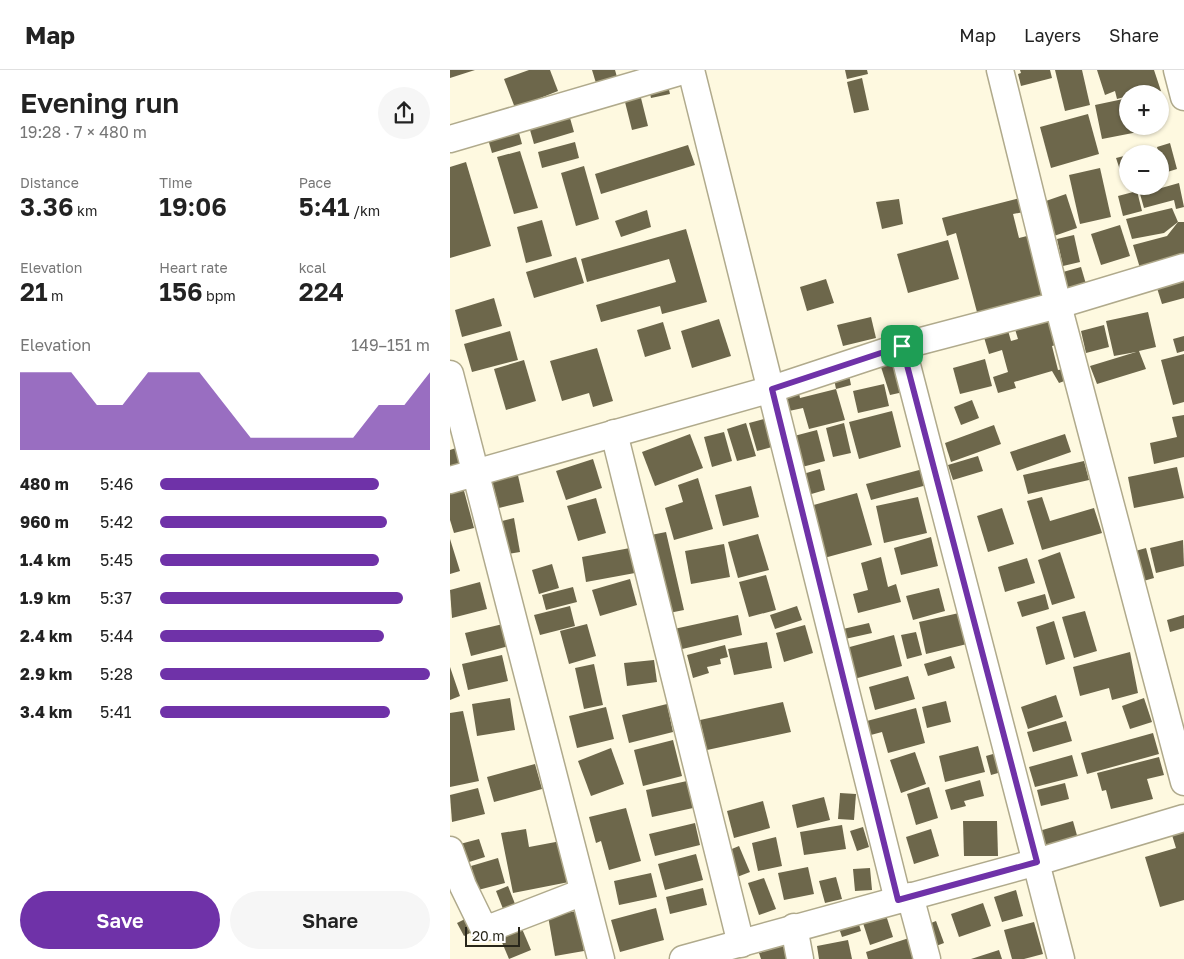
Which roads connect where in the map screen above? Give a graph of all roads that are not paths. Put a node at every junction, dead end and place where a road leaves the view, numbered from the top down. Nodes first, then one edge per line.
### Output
1 (686, 70) edge
2 (691, 70) edge
3 (1000, 70) edge
4 (1177, 70) edge
5 (1184, 97) edge
6 (450, 139) edge
7 (1184, 267) edge
8 (1058, 305) junction
9 (902, 346) junction
10 (450, 374) edge
11 (772, 389) junction
12 (614, 434) junction
13 (475, 472) junction
14 (450, 480) edge
15 (1184, 782) edge
16 (1184, 818) edge
17 (450, 850) edge
18 (1037, 862) junction
19 (457, 888) edge
20 (583, 892) junction
21 (904, 898) junction
22 (794, 927) junction
23 (741, 944) junction
24 (601, 959) edge
25 (683, 959) edge
26 (800, 959) edge
27 (927, 959) edge
28 (1062, 959) edge

1 - 6 street
2 - 11 street
3 - 8 street
4 - 5 street
7 - 8 street
8 - 9 street
8 - 15 street
9 - 11 street
9 - 18 street
10 - 13 street
11 - 12 street
11 - 21 street
12 - 13 street
12 - 23 street
13 - 14 street
13 - 20 street
16 - 18 street
17 - 19 street
18 - 21 street
18 - 28 street
19 - 20 street
20 - 24 street
21 - 22 street
21 - 27 street
22 - 23 street
22 - 26 street
23 - 25 street

